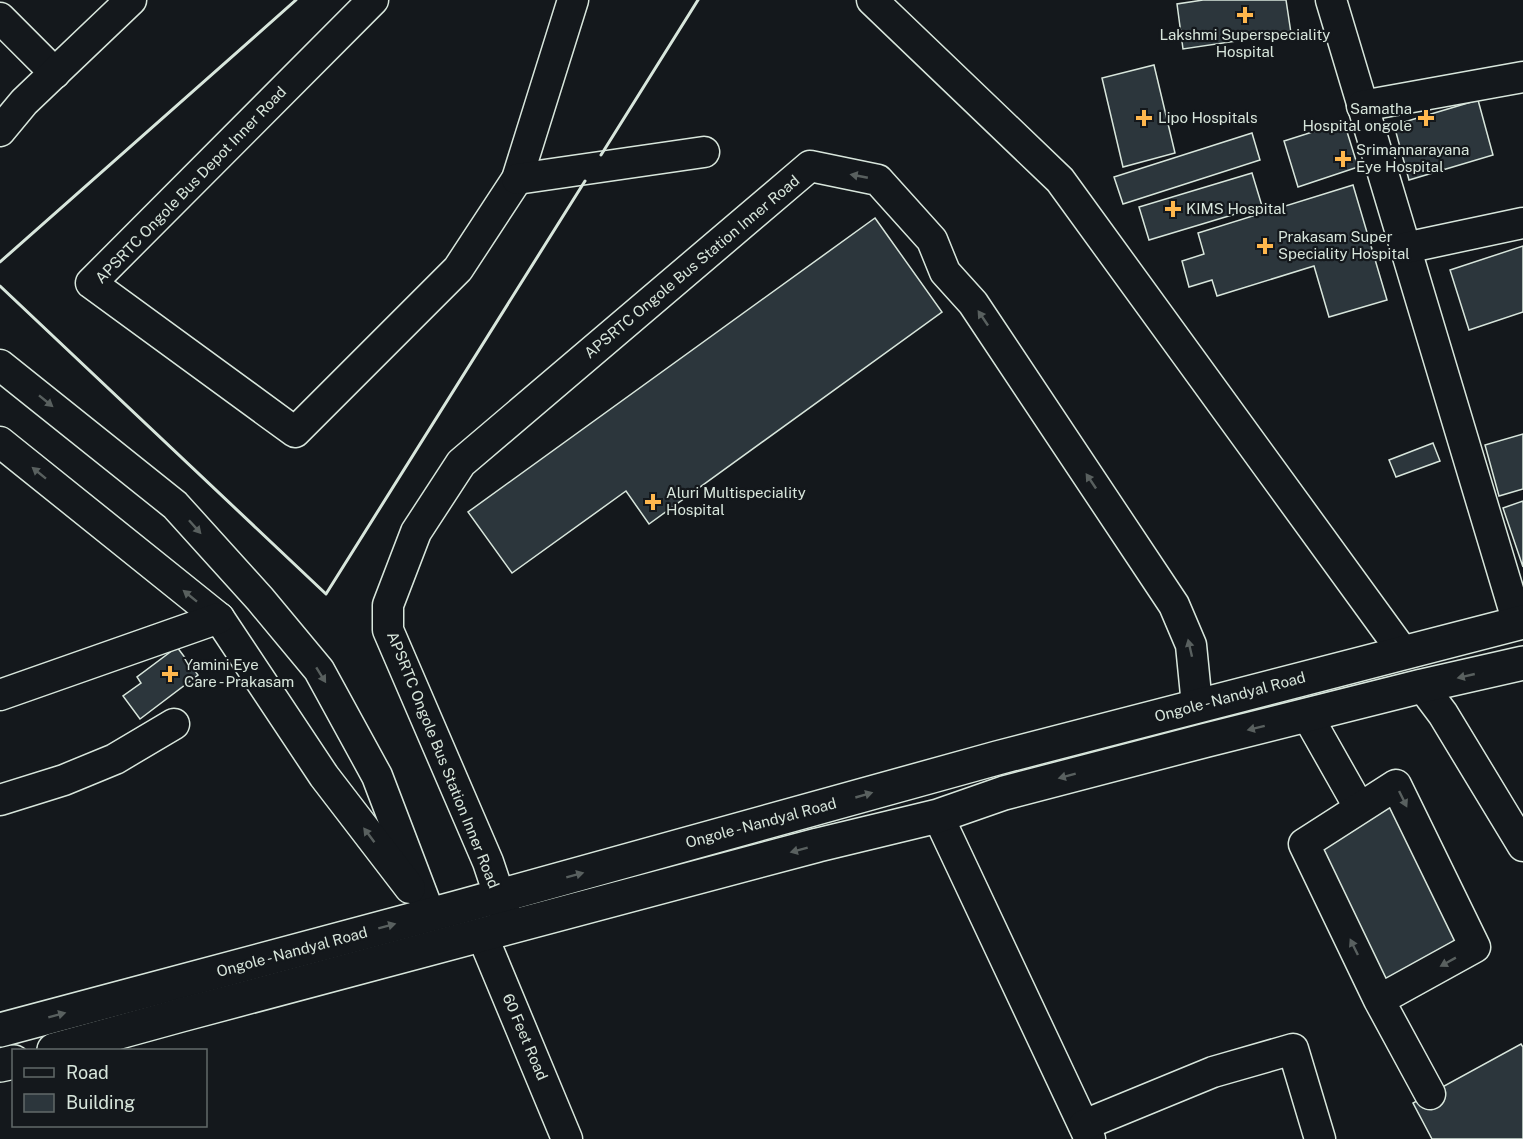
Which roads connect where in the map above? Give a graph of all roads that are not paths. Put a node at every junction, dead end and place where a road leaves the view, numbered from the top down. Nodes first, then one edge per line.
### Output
1 (131, 0) edge
2 (373, 0) edge
3 (573, 0) edge
4 (872, 0) edge
5 (1331, 0) edge
6 (0, 18) edge
7 (55, 73) junction
8 (1523, 77) edge
9 (1362, 106) junction
10 (0, 131) edge
11 (704, 152) dead end
12 (517, 179) junction
13 (1523, 222) edge
14 (1405, 248) junction
15 (0, 365) edge
16 (0, 442) edge
17 (219, 618) junction
18 (1520, 622) edge
19 (1403, 652) junction
20 (1523, 663) edge
21 (1422, 686) junction
22 (0, 695) edge
23 (1197, 705) junction
24 (1307, 716) junction
25 (174, 724) dead end
26 (1207, 740) junction
27 (0, 800) edge
28 (1359, 807) junction
29 (938, 816) junction
30 (1523, 846) edge
31 (485, 900) junction
32 (430, 915) junction
33 (496, 931) junction
34 (440, 946) junction
35 (1379, 1000) junction
36 (0, 1030) edge
37 (58, 1049) edge
38 (1430, 1094) dead end
39 (1087, 1132) edge
40 (567, 1139) edge
41 (1320, 1139) edge

1 - 7 street
2 - 12 street, APSRTC Ongole Bus Depot Inner Road
3 - 12 street, APSRTC Ongole Bus Depot Inner Road
4 - 19 street
5 - 9 street
6 - 7 street
7 - 10 street
8 - 9 street
9 - 14 street
11 - 12 street
13 - 14 street
14 - 18 street
15 -> 32 street
17 -> 16 street
17 - 22 street
32 -> 17 street
18 - 19 main road, Ongole - Nandyal Road
19 - 23 main road, Ongole - Nandyal Road
20 -> 21 main road
21 - 24 main road
21 - 30 street
23 - 26 main road
31 -> 23 main road, Ongole - Nandyal Road
23 -> 31 street, APSRTC Ongole Bus Station Inner Road
24 -> 26 main road
24 - 28 street
25 - 27 street
26 -> 29 main road
35 -> 28 street
28 -> 35 street
29 -> 33 main road
29 - 39 street
31 - 32 main road, Ongole - Nandyal Road
31 - 33 main road
32 - 34 main road
36 -> 32 main road, Ongole - Nandyal Road
33 - 34 main road
33 - 40 street, 60 Feet Road
34 - 37 main road
35 - 38 street
39 - 41 street

